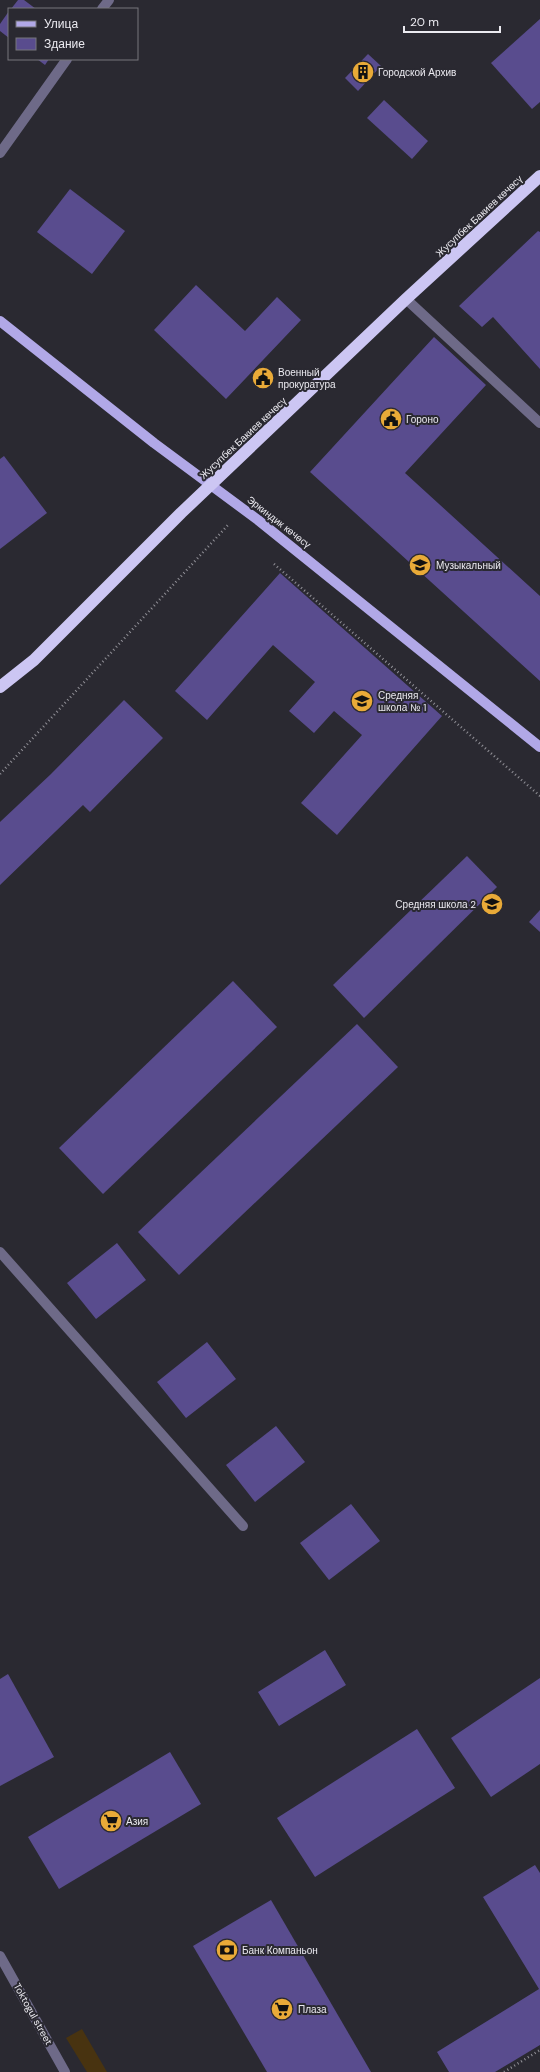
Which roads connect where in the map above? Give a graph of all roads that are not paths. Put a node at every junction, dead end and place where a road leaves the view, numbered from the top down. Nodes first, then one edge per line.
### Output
1 (109, 0) edge
2 (103, 8) edge
3 (66, 60) edge
4 (0, 153) edge
5 (540, 176) edge
6 (406, 299) junction
7 (0, 321) edge
8 (540, 423) edge
9 (211, 485) junction
10 (0, 687) edge
11 (540, 747) edge
12 (0, 1252) edge
13 (243, 1526) dead end
14 (0, 1956) edge
15 (65, 2072) edge

1 - 2 street
3 - 4 street
5 - 6 highway, Жусупбек Бакиев көчөсү
6 - 8 street
6 - 9 highway, Жусупбек Бакиев көчөсү
7 - 9 main road, Эркиндик көчөсү
9 - 10 highway, Жусупбек Бакиев көчөсү
9 - 11 main road, Эркиндик көчөсү
12 - 13 street
14 - 15 street, Toktogul street

